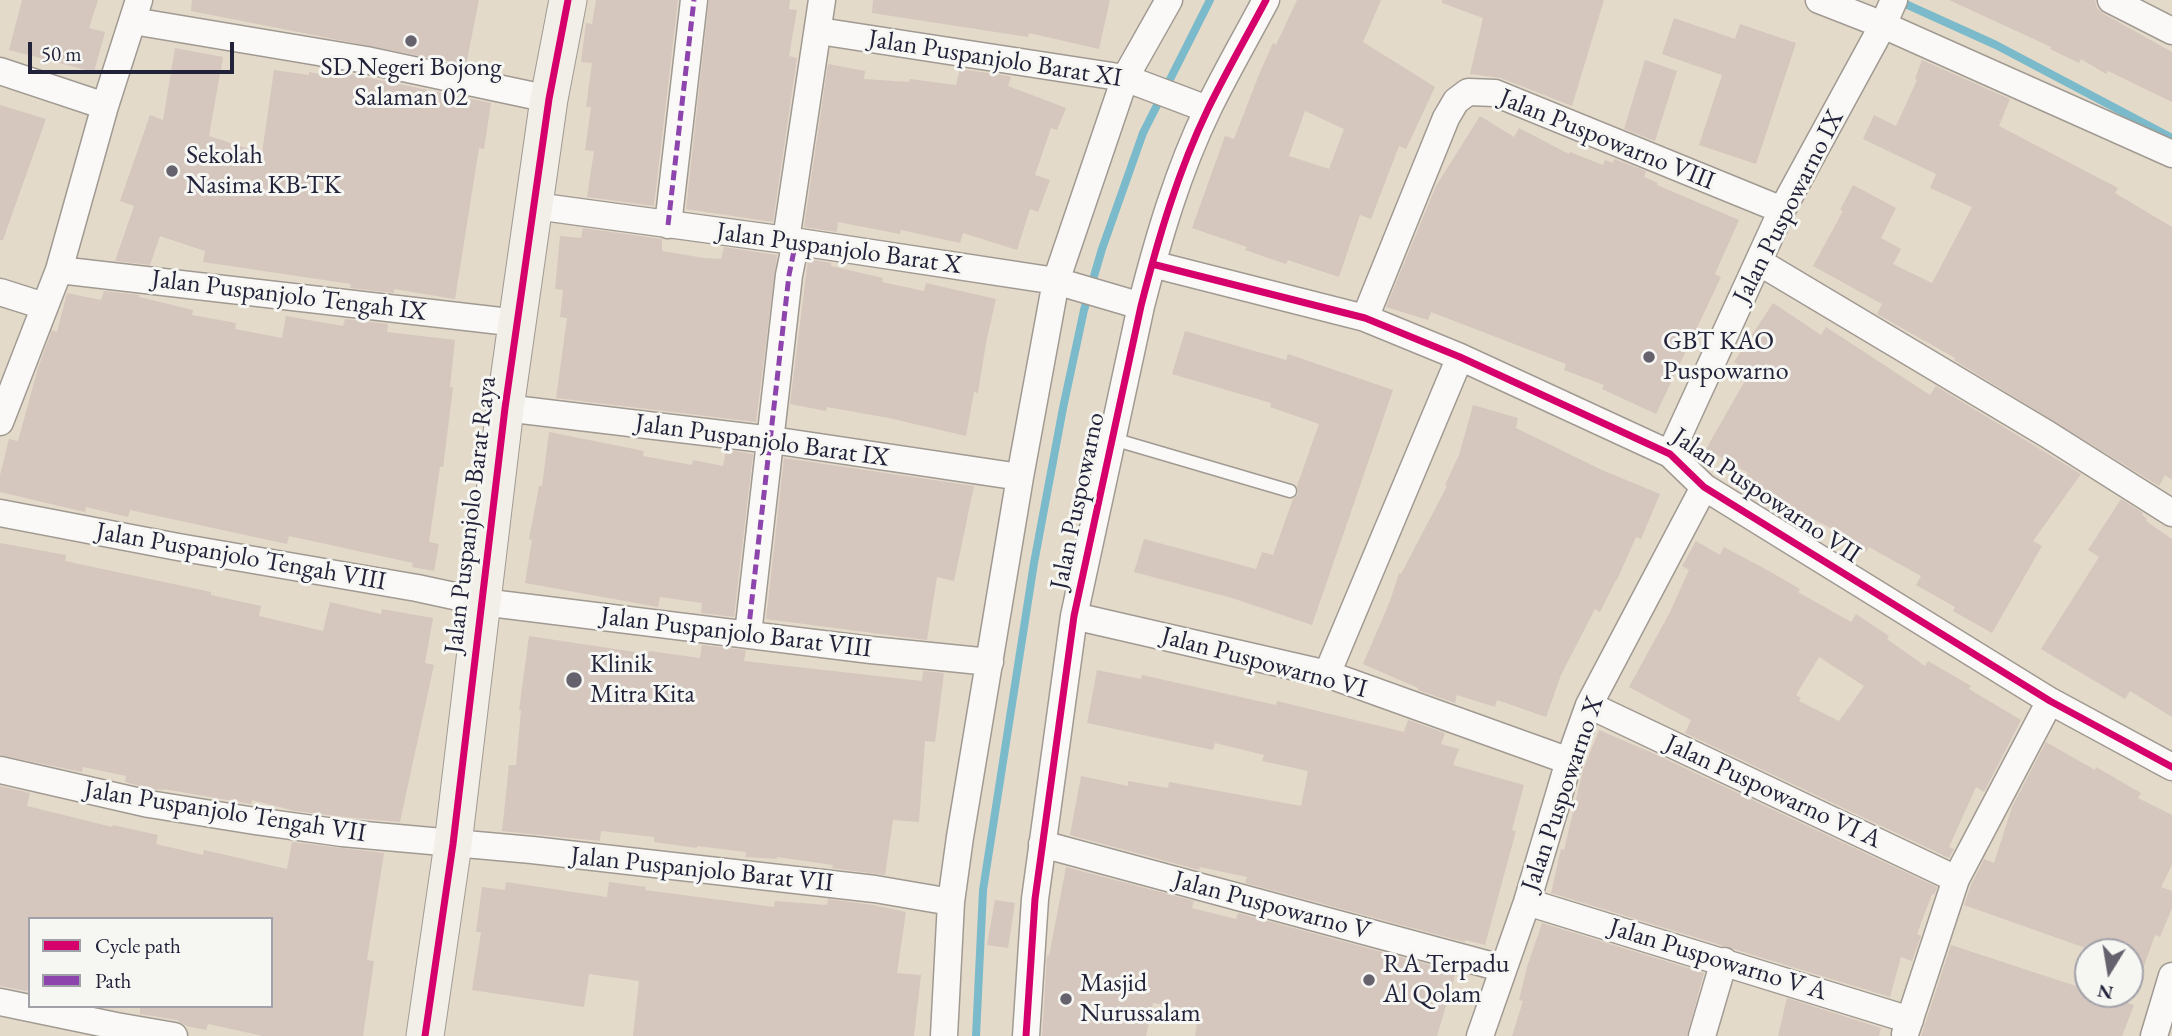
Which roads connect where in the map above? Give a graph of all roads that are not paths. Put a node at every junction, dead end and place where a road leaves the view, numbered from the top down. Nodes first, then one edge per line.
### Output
1 (568, 0) edge
2 (694, 0) edge
3 (822, 0) edge
4 (1169, 0) edge
5 (1266, 0) edge
6 (1819, 0) edge
7 (2111, 0) edge
8 (136, 10) edge
9 (1889, 11) edge
10 (819, 31) junction
11 (2172, 31) edge
12 (0, 71) edge
13 (1131, 80) junction
14 (549, 99) junction
15 (105, 106) junction
16 (1205, 109) junction
17 (2172, 154) edge
18 (535, 206) junction
19 (1782, 211) junction
20 (668, 225) junction
21 (791, 240) junction
22 (1759, 262) junction
23 (1152, 264) junction
24 (59, 270) junction
25 (1062, 283) junction
26 (0, 292) edge
27 (1137, 305) junction
28 (44, 306) junction
29 (1365, 318) junction
30 (518, 323) junction
31 (1460, 356) junction
32 (505, 408) junction
33 (0, 422) edge
34 (1112, 439) junction
35 (772, 440) junction
36 (1670, 454) junction
37 (1020, 477) junction
38 (1704, 487) junction
39 (1290, 491) dead end
40 (0, 513) edge
41 (2172, 513) edge
42 (482, 602) junction
43 (1074, 616) junction
44 (748, 634) junction
45 (990, 662) junction
46 (1327, 674) junction
47 (2050, 701) junction
48 (1589, 705) junction
49 (1569, 761) junction
50 (2172, 768) edge
51 (0, 770) edge
52 (453, 844) junction
53 (1042, 844) junction
54 (1956, 879) junction
55 (951, 902) junction
56 (1527, 902) junction
57 (1724, 961) junction
58 (1502, 968) junction
59 (2172, 976) edge
60 (0, 1002) edge
61 (28, 1008) edge
62 (29, 1008) edge
63 (1907, 1028) edge
64 (174, 1036) edge
65 (425, 1036) edge
66 (944, 1036) edge
67 (1026, 1036) edge
68 (1480, 1036) edge
69 (1702, 1036) edge
70 (2154, 1036) edge

1 - 14 street, Jalan Puspanjolo Barat Raya
2 - 20 street
3 - 10 street
4 - 13 street
5 - 16 street, Jalan Puspowarno
6 - 9 street
7 - 11 street
8 - 14 street
8 - 15 street
9 - 17 street
9 - 19 street, Jalan Puspowarno IX
10 - 13 street, Jalan Puspanjolo Barat XI
10 - 21 street
12 - 15 street
13 - 16 street, Jalan Puspanjolo Barat XI
13 - 25 street
14 - 18 street, Jalan Puspanjolo Barat Raya
15 - 24 street
16 - 23 street, Jalan Puspowarno
18 - 20 street, Jalan Puspanjolo Barat X
18 - 30 street, Jalan Puspanjolo Barat Raya
19 - 22 street, Jalan Puspowarno IX
19 - 29 street, Jalan Puspowarno VIII
20 - 21 street, Jalan Puspanjolo Barat X
21 - 25 street, Jalan Puspanjolo Barat X
21 - 35 street
22 - 36 street, Jalan Puspowarno IX
22 - 41 street
23 - 27 street, Jalan Puspowarno
23 - 29 street, Jalan Puspowarno VII
24 - 28 street
24 - 30 street, Jalan Puspanjolo Tengah IX
25 - 27 street, Jalan Puspanjolo Barat X
25 - 37 street
26 - 28 street
27 - 34 street, Jalan Puspowarno
28 - 33 street
29 - 31 street, Jalan Puspowarno VII
30 - 32 street, Jalan Puspanjolo Barat Raya
31 - 36 street, Jalan Puspowarno VII
31 - 46 street
32 - 35 street, Jalan Puspanjolo Barat IX
32 - 42 street, Jalan Puspanjolo Barat Raya
34 - 39 lane
34 - 43 street, Jalan Puspowarno
35 - 37 street, Jalan Puspanjolo Barat IX
35 - 44 street
36 - 38 street, Jalan Puspowarno VII
37 - 45 street
38 - 47 street, Jalan Puspowarno VII
38 - 48 street, Jalan Puspowarno X
40 - 42 street, Jalan Puspanjolo Tengah VIII
42 - 44 street, Jalan Puspanjolo Barat VIII
42 - 52 street, Jalan Puspanjolo Barat Raya
43 - 46 street, Jalan Puspowarno VI
43 - 53 street, Jalan Puspowarno
44 - 45 street, Jalan Puspanjolo Barat VIII
45 - 55 street
46 - 49 street, Jalan Puspowarno VI
47 - 50 street, Jalan Puspowarno VII
47 - 54 street
48 - 49 street, Jalan Puspowarno X
48 - 54 street, Jalan Puspowarno VI A
49 - 56 street, Jalan Puspowarno X
51 - 52 street, Jalan Puspanjolo Tengah VII
52 - 55 street, Jalan Puspanjolo Barat VII
52 - 65 street, Jalan Puspanjolo Barat Raya
53 - 58 street, Jalan Puspowarno V
53 - 67 street, Jalan Puspowarno
54 - 63 street
55 - 66 street
56 - 57 street, Jalan Puspowarno V A
56 - 58 street, Jalan Puspowarno X
57 - 63 street, Jalan Puspowarno V A
57 - 69 street
58 - 68 street, Jalan Puspowarno X
59 - 70 street
60 - 61 street
62 - 64 street

